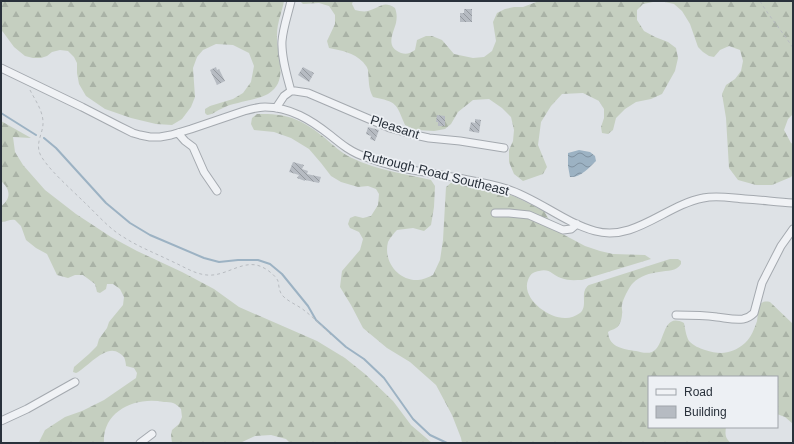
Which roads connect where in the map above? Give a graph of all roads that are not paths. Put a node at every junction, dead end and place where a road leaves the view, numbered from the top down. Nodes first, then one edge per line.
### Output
1 (291, 1) edge
2 (1, 68) edge
3 (291, 91) junction
4 (276, 108) junction
5 (178, 133) junction
6 (504, 148) dead end
7 (217, 191) dead end
8 (793, 203) edge
9 (495, 212) dead end
10 (577, 224) junction
11 (793, 229) edge
12 (676, 315) dead end
13 (75, 382) dead end
14 (1, 421) edge
15 (152, 434) dead end
16 (140, 443) edge

1 - 3 street
2 - 5 street, Rutrough Road Southeast
3 - 4 street
3 - 6 street, Pleasant
4 - 5 street, Rutrough Road Southeast
4 - 10 street, Rutrough Road Southeast
5 - 7 street
8 - 10 street, Rutrough Road Southeast
9 - 10 street
11 - 12 street
13 - 14 street
15 - 16 street

